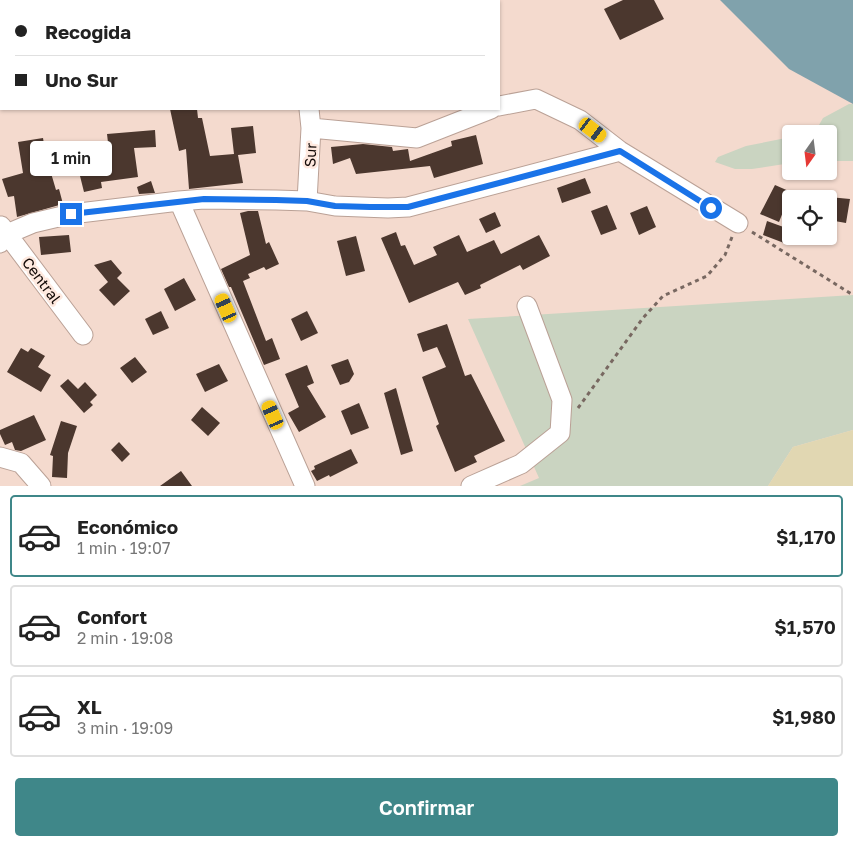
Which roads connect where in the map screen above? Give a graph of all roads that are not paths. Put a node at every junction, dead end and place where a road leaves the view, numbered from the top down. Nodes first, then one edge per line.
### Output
1 (500, 106) edge
2 (309, 110) edge
3 (487, 110) edge
4 (311, 128) junction
5 (620, 151) junction
6 (180, 201) junction
7 (307, 201) junction
8 (738, 223) road end
9 (2, 234) edge
10 (527, 306) dead end
11 (83, 335) dead end
12 (0, 457) edge
13 (41, 486) edge
14 (304, 486) edge
15 (471, 486) edge

1 - 5 street
2 - 4 street, Sur
3 - 4 street
4 - 7 street, Sur
5 - 7 street
5 - 8 street
6 - 7 street
6 - 9 street
6 - 14 street
9 - 11 street, Central
10 - 15 street
12 - 13 street

